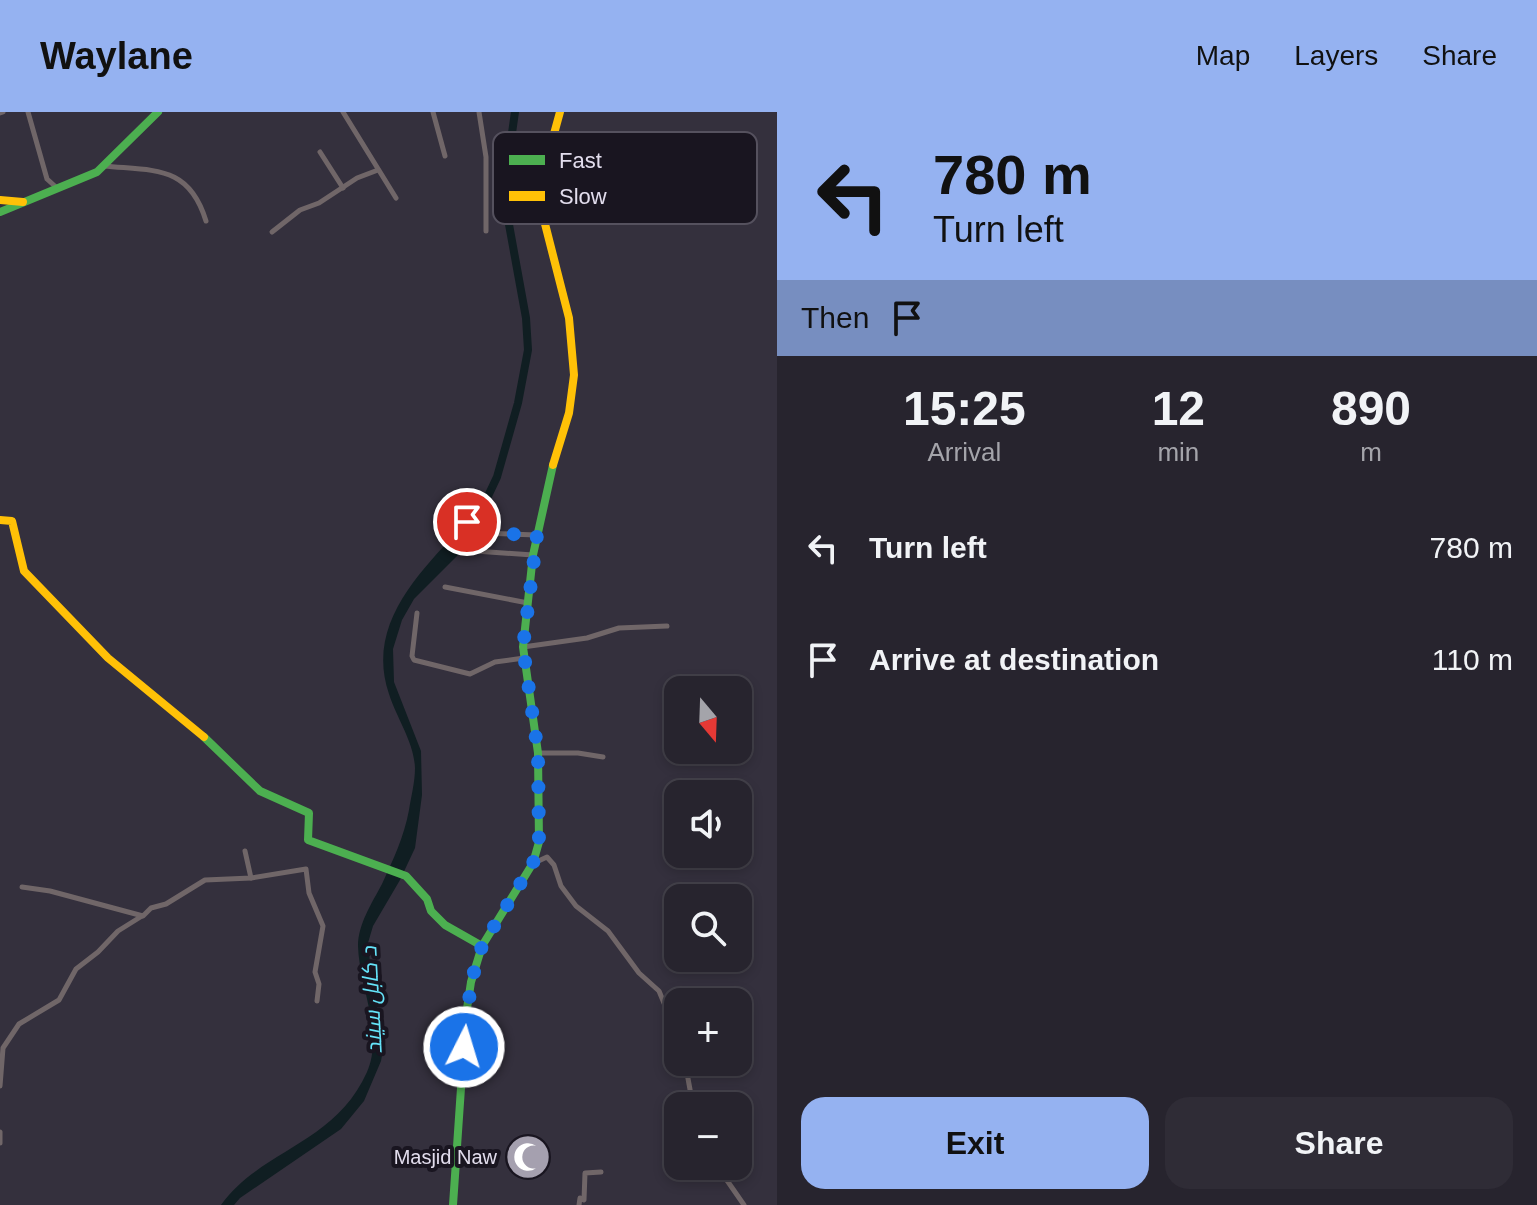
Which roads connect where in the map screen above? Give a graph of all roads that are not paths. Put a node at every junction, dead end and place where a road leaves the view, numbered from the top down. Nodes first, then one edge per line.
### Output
1 (28, 112) edge
2 (158, 112) edge
3 (343, 112) edge
4 (433, 112) edge
5 (479, 112) edge
6 (560, 112) edge
7 (555, 132) edge
8 (320, 152) dead end
9 (445, 156) dead end
10 (104, 166) junction
11 (378, 170) junction
12 (57, 188) junction
13 (343, 188) junction
14 (396, 198) dead end
15 (0, 200) edge
16 (25, 202) junction
17 (0, 212) edge
18 (206, 221) dead end
19 (545, 224) edge
20 (486, 231) dead end
21 (272, 232) dead end
22 (0, 520) edge
23 (467, 522) dead end
24 (537, 535) junction
25 (475, 551) dead end
26 (533, 555) junction
27 (445, 587) dead end
28 (529, 603) junction
29 (417, 613) dead end
30 (667, 626) dead end
31 (523, 647) junction
32 (524, 658) junction
33 (538, 753) junction
34 (603, 757) dead end
35 (245, 851) dead end
36 (533, 863) junction
37 (251, 878) junction
38 (22, 887) dead end
39 (143, 916) junction
40 (482, 946) junction
41 (317, 1001) dead end
42 (664, 1003) edge
43 (0, 1086) edge
44 (0, 1132) edge
45 (0, 1143) edge
46 (601, 1172) dead end
47 (727, 1180) edge
48 (453, 1205) edge
49 (579, 1205) edge
50 (744, 1205) edge

1 - 12 street
2 - 10 main road
3 - 11 street
4 - 9 street
5 - 20 street
6 - 7 main road
8 - 13 street
10 - 12 main road
10 - 18 street
11 - 13 street
11 - 14 street
12 - 16 main road
13 - 21 street
15 - 16 main road
16 - 17 main road
19 - 24 main road
22 - 40 main road
23 - 24 street
24 - 26 main road
25 - 26 street
26 - 28 main road
27 - 28 street
28 - 31 main road
29 - 32 street
30 - 31 street
31 - 32 main road
32 - 33 main road
33 - 34 street
33 - 36 main road
35 - 37 street
36 - 40 main road
36 - 42 street
37 - 39 street
37 - 41 street
38 - 39 street
39 - 43 street
40 - 48 main road
44 - 45 street
46 - 49 street
47 - 50 street

